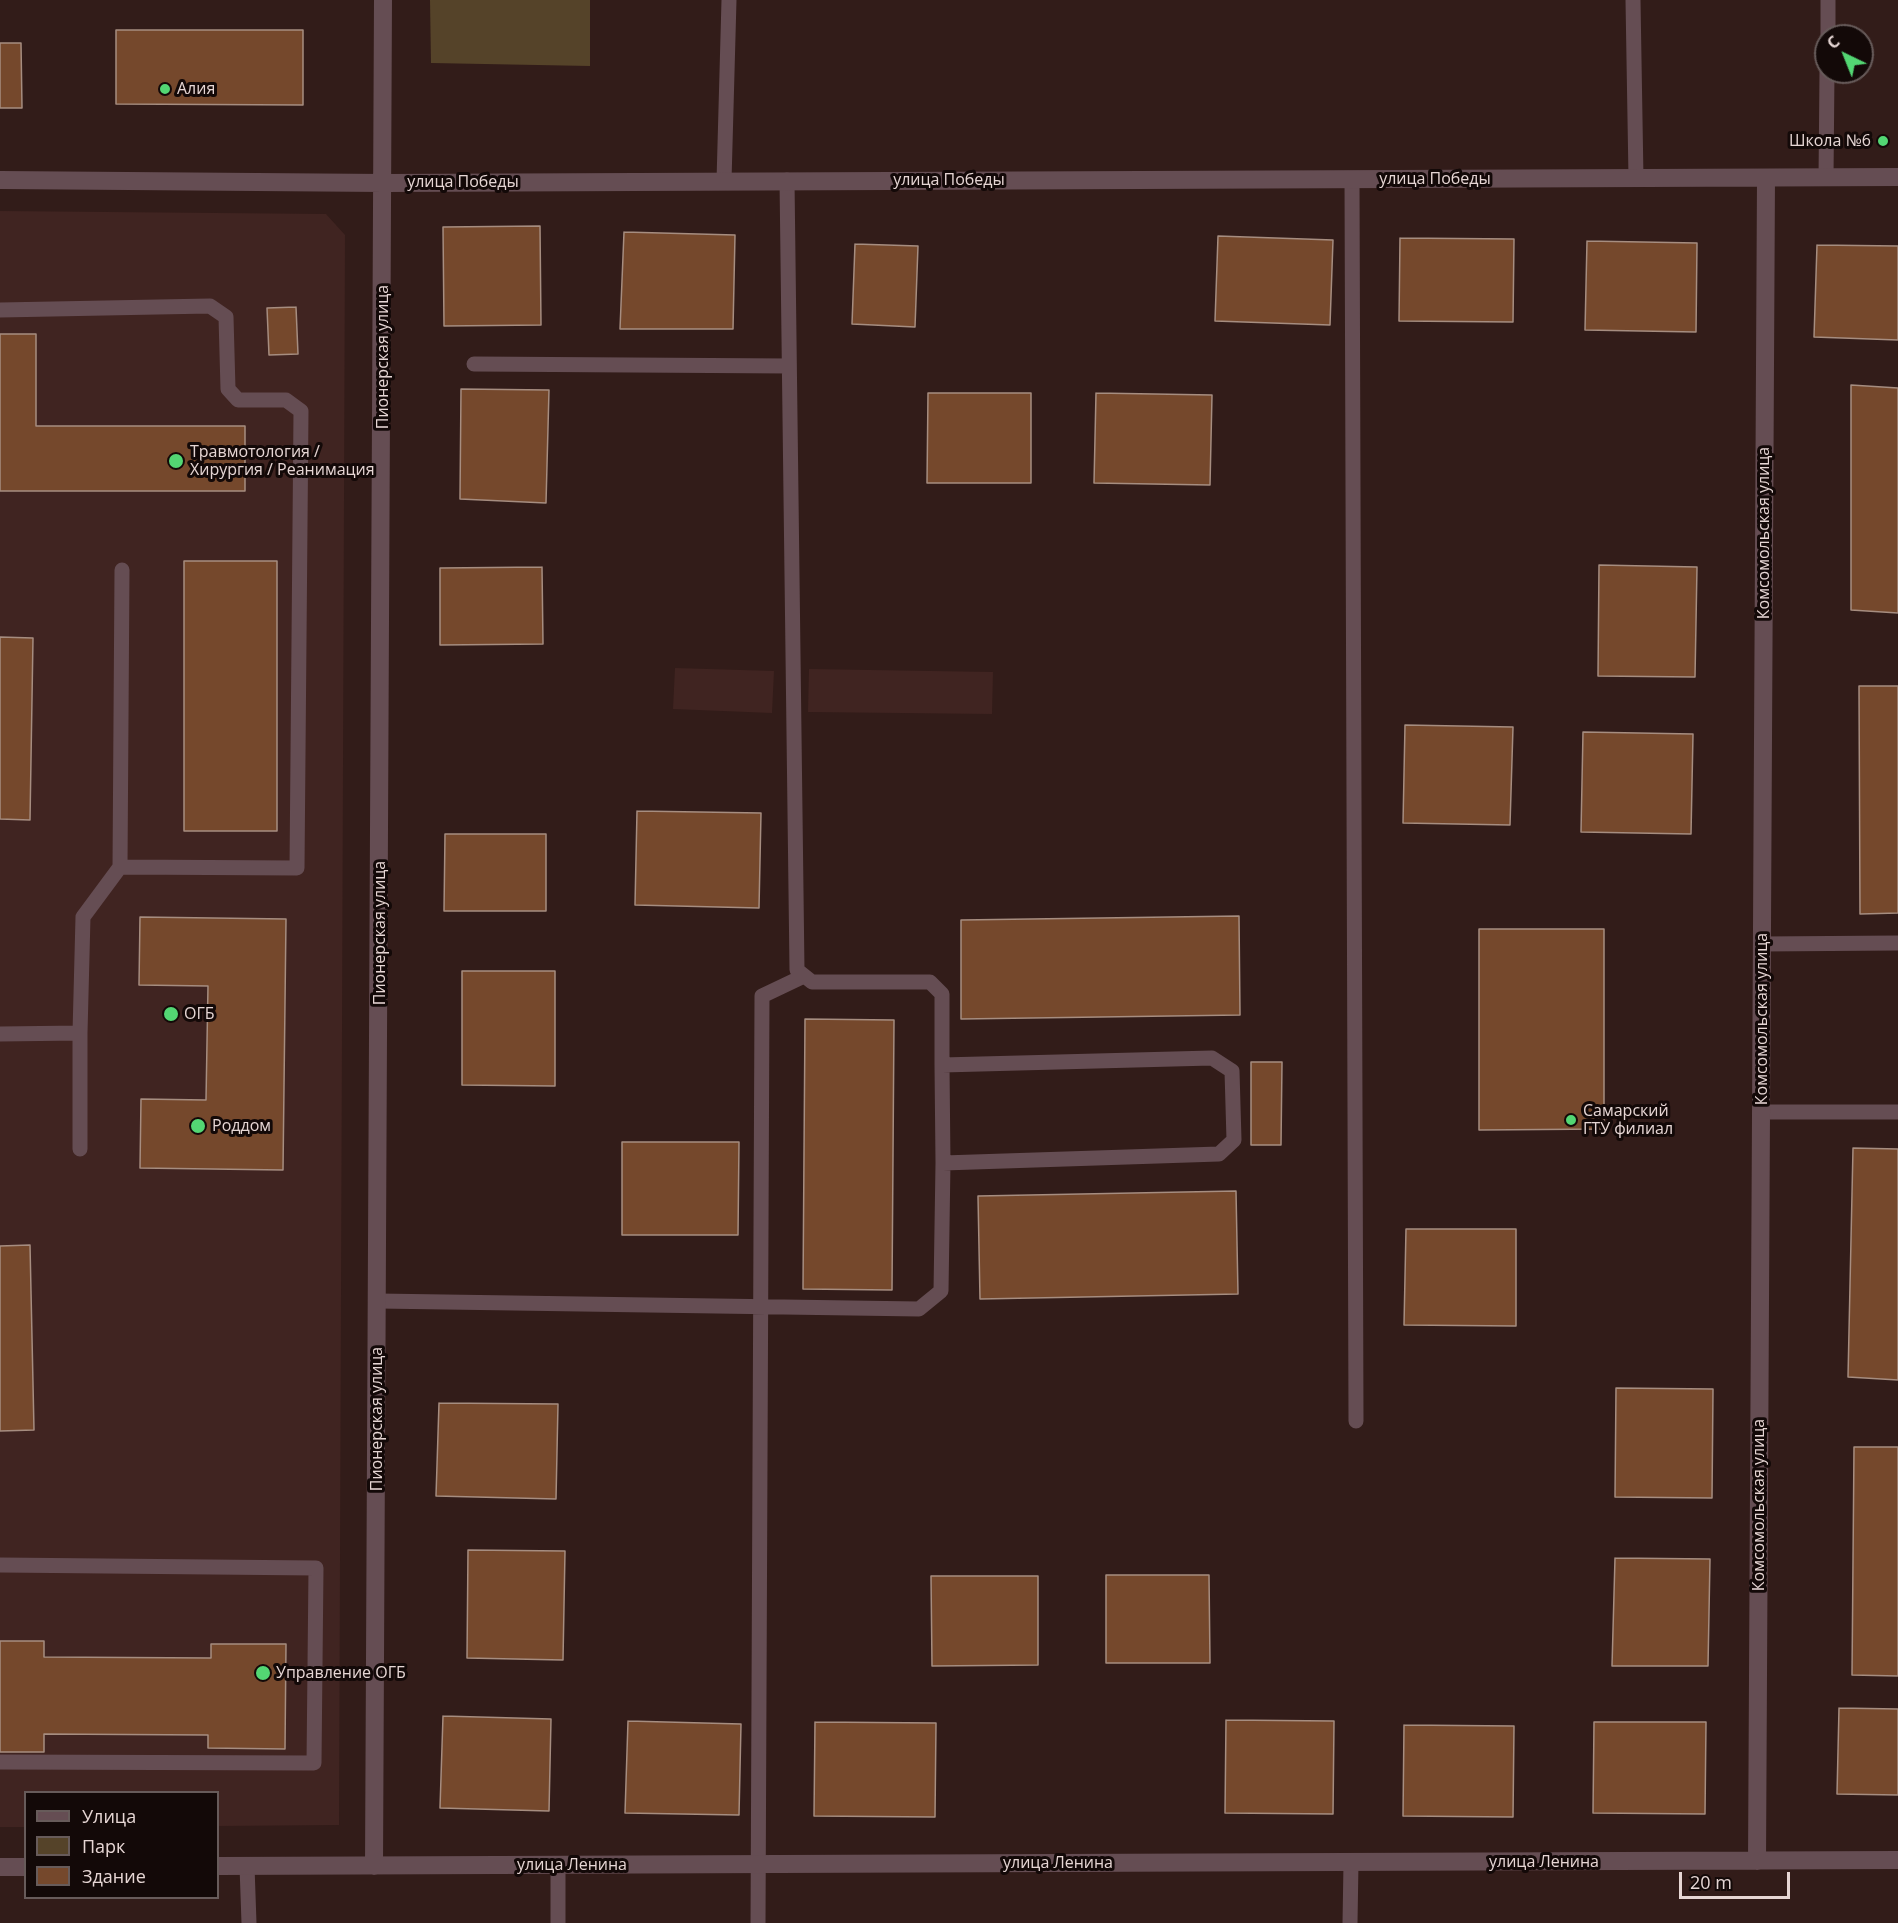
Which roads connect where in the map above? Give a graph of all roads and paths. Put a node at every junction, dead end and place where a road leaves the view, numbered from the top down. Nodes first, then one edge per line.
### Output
1 (383, 0) edge
2 (729, 0) edge
3 (1633, 0) edge
4 (1828, 0) edge
5 (1828, 24) edge
6 (1827, 84) edge
7 (1826, 177) junction
8 (1898, 177) edge
9 (1636, 178) junction
10 (1766, 178) junction
11 (1352, 179) junction
12 (0, 180) edge
13 (787, 180) junction
14 (724, 181) junction
15 (384, 183) junction
16 (0, 309) edge
17 (474, 363) dead end
18 (789, 366) junction
19 (122, 570) dead end
20 (120, 867) junction
21 (1898, 943) edge
22 (1762, 944) junction
23 (804, 976) junction
24 (80, 1033) junction
25 (0, 1034) edge
26 (942, 1065) junction
27 (1761, 1112) junction
28 (1898, 1112) edge
29 (80, 1149) dead end
30 (943, 1163) junction
31 (378, 1301) junction
32 (761, 1306) junction
33 (1356, 1421) dead end
34 (0, 1564) edge
35 (0, 1762) edge
36 (1898, 1860) edge
37 (1757, 1861) junction
38 (1351, 1863) junction
39 (758, 1864) junction
40 (558, 1865) junction
41 (219, 1866) edge
42 (247, 1866) junction
43 (374, 1866) junction
44 (0, 1867) edge
45 (24, 1867) edge
46 (249, 1923) edge
47 (558, 1923) edge
48 (758, 1923) edge
49 (1350, 1923) edge

1 - 15 street, Пионерская улица
2 - 14 lane
3 - 9 lane
4 - 5 lane
6 - 7 lane
7 - 8 street, улица Победы
7 - 10 street, улица Победы
9 - 10 street, улица Победы
9 - 11 street, улица Победы
10 - 22 street, Комсомольская улица
11 - 13 street, улица Победы
11 - 33 lane
12 - 15 street, улица Победы
13 - 14 street, улица Победы
13 - 18 lane
14 - 15 street, улица Победы
15 - 31 street, Пионерская улица
16 - 20 lane
17 - 18 lane
18 - 23 lane
19 - 20 lane
20 - 24 lane
21 - 22 lane
22 - 27 street, Комсомольская улица
23 - 26 lane
23 - 32 lane
24 - 25 lane
24 - 29 lane
26 - 30 lane
26 - 30 lane
27 - 28 lane
27 - 37 street, Комсомольская улица
30 - 32 lane
31 - 32 lane
31 - 43 street, Пионерская улица
32 - 39 lane
34 - 35 lane
36 - 37 street, улица Ленина
37 - 38 street, улица Ленина
38 - 39 street, улица Ленина
38 - 49 lane
39 - 40 street, улица Ленина
39 - 48 lane
40 - 43 street, улица Ленина
40 - 47 lane
41 - 42 street, улица Ленина
42 - 43 street, улица Ленина
42 - 46 lane
44 - 45 street

